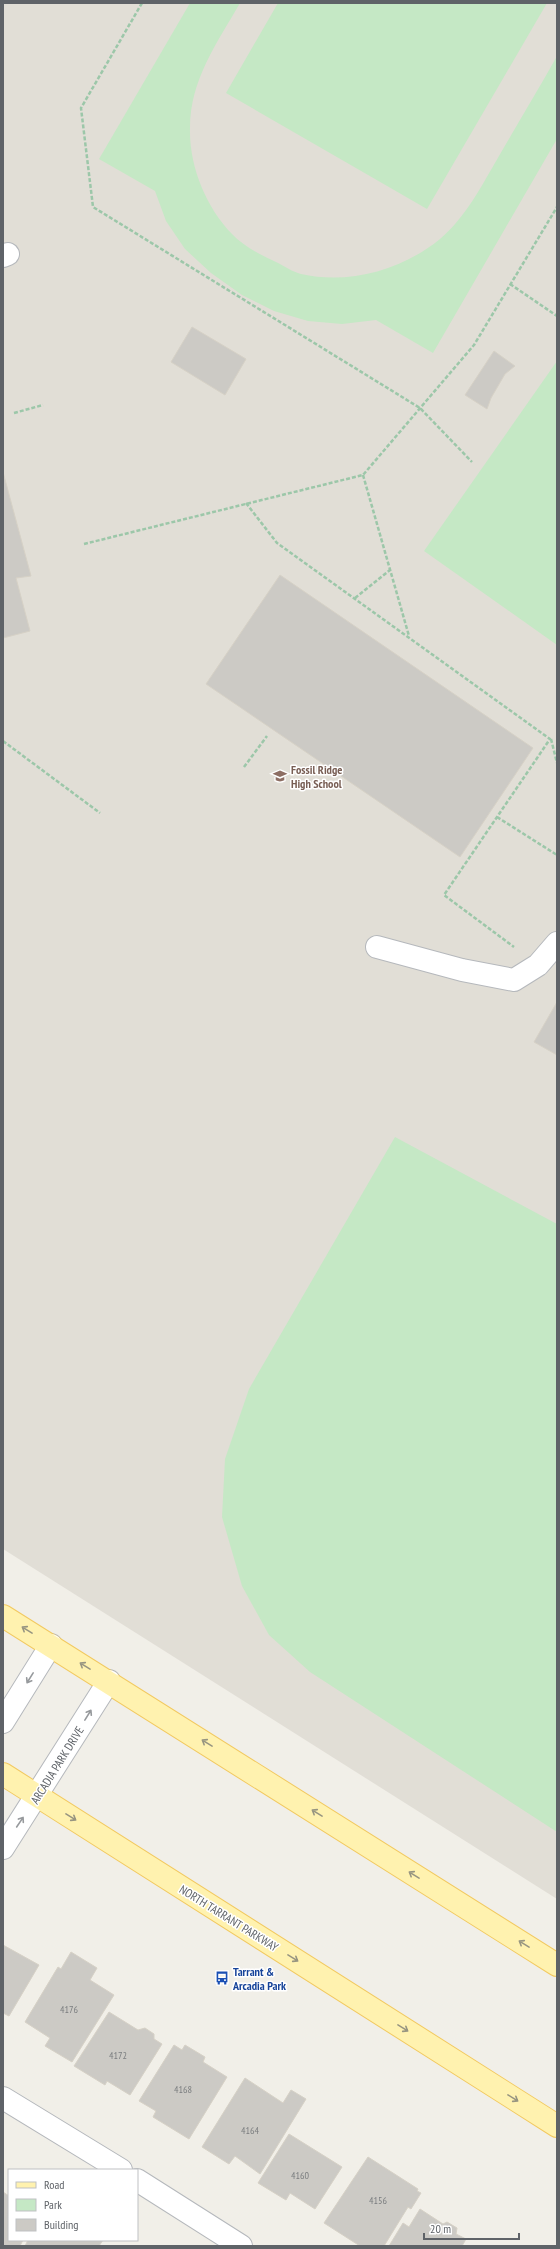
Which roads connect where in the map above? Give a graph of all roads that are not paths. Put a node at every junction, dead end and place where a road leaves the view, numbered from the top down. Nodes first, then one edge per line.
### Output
1 (557, 943) edge
2 (377, 947) dead end
3 (3, 1616) edge
4 (51, 1645) junction
5 (109, 1681) junction
6 (3, 1722) edge
7 (3, 1774) edge
8 (38, 1796) junction
9 (3, 1848) edge
10 (557, 1965) edge
11 (3, 2098) edge
12 (557, 2126) edge
13 (119, 2169) edge
14 (138, 2181) edge
15 (241, 2246) edge

1 - 2 street
4 -> 3 main road
5 -> 4 main road
4 -> 6 street
8 -> 5 street, ARCADIA PARK DRIVE
10 -> 5 main road
7 - 8 main road, NORTH TARRANT PARKWAY
9 -> 8 street, ARCADIA PARK DRIVE
8 -> 12 main road, NORTH TARRANT PARKWAY
11 - 13 street
14 - 15 street

